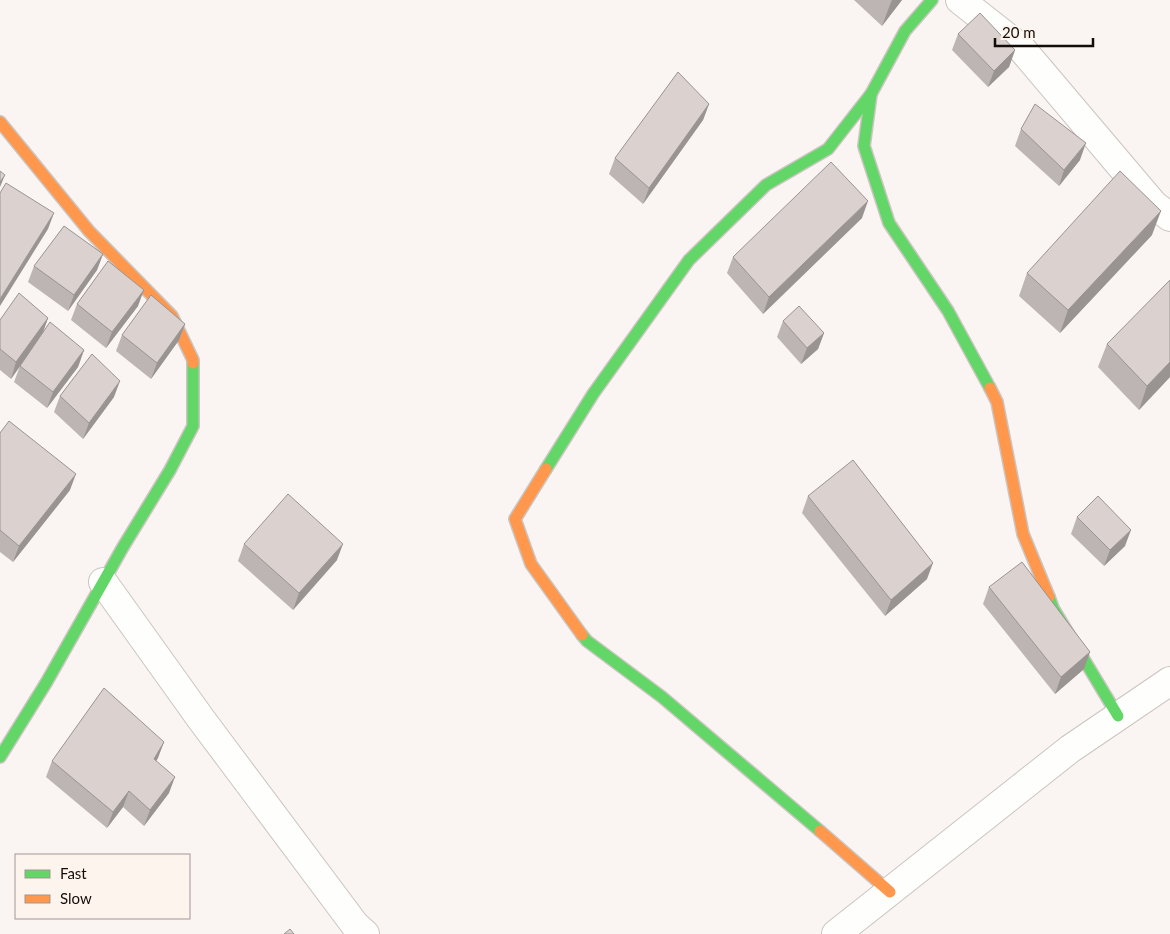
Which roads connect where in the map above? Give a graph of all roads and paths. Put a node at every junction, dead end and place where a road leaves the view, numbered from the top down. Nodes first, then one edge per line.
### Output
1 (932, 0) edge
2 (960, 0) edge
3 (871, 94) junction
4 (0, 122) edge
5 (1170, 217) edge
6 (103, 582) junction
7 (1170, 681) edge
8 (1118, 716) junction
9 (0, 758) edge
10 (890, 892) junction
11 (365, 934) edge
12 (836, 934) edge

1 - 3 street
2 - 5 street
3 - 8 street
3 - 10 street
4 - 6 street
6 - 9 street
6 - 11 street
7 - 8 street
8 - 10 street
10 - 12 street

